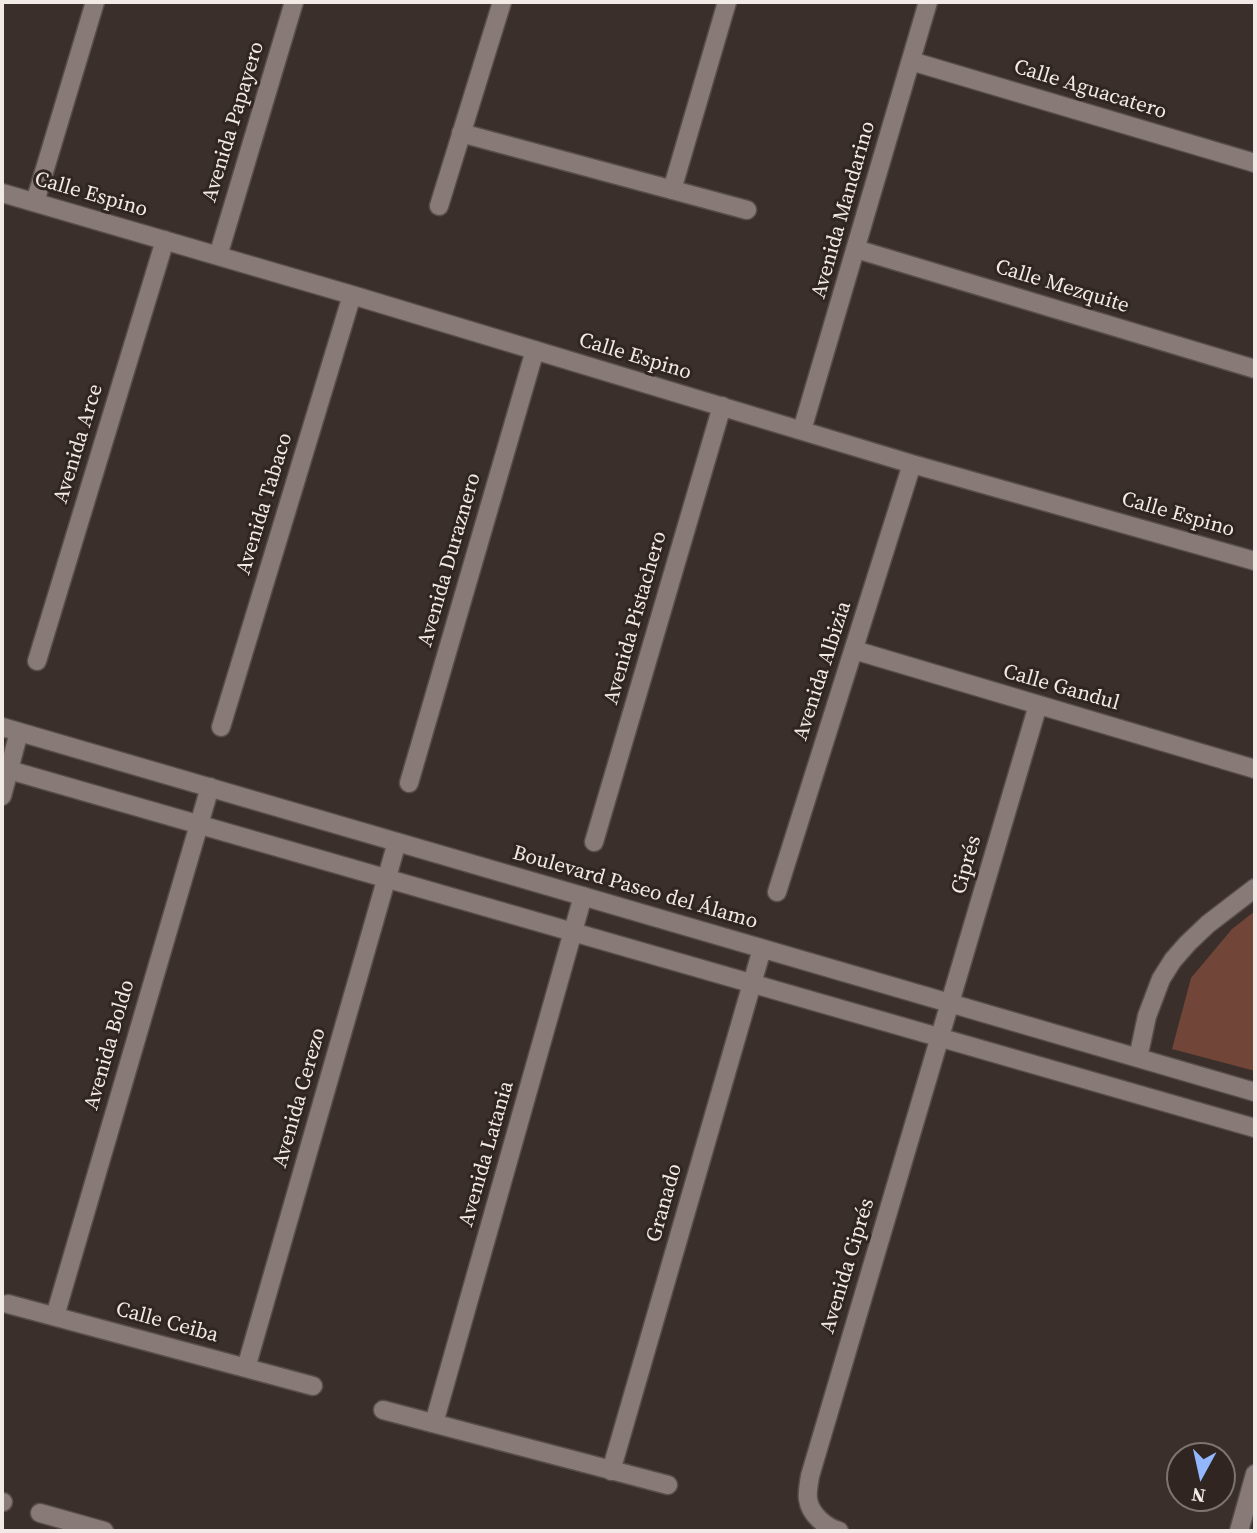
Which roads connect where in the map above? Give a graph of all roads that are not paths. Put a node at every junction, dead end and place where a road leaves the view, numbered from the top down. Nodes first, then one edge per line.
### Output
1 (95, 2) edge
2 (294, 2) edge
3 (502, 2) edge
4 (727, 2) edge
5 (928, 2) edge
6 (911, 61) junction
7 (461, 133) junction
8 (1255, 163) edge
9 (673, 190) junction
10 (2, 193) edge
11 (35, 202) junction
12 (439, 206) dead end
13 (747, 210) dead end
14 (164, 240) junction
15 (856, 249) junction
16 (218, 256) junction
17 (352, 295) junction
18 (535, 351) junction
19 (1255, 369) edge
20 (722, 407) junction
21 (802, 430) junction
22 (912, 464) junction
23 (1255, 561) edge
24 (854, 650) junction
25 (37, 661) dead end
26 (1038, 705) junction
27 (2, 727) edge
28 (221, 727) dead end
29 (19, 732) junction
30 (5, 769) edge
31 (1255, 769) edge
32 (409, 783) dead end
33 (210, 787) junction
34 (2, 796) edge
35 (199, 824) junction
36 (397, 842) junction
37 (594, 842) dead end
38 (387, 878) junction
39 (1255, 888) edge
40 (778, 892) dead end
41 (583, 896) junction
42 (573, 932) junction
43 (762, 949) junction
44 (752, 984) junction
45 (950, 1003) junction
46 (940, 1037) junction
47 (1138, 1058) junction
48 (1255, 1092) edge
49 (1255, 1128) edge
50 (8, 1304) dead end
51 (54, 1316) junction
52 (246, 1368) junction
53 (313, 1387) dead end
54 (383, 1410) dead end
55 (434, 1423) junction
56 (611, 1471) junction
57 (1255, 1474) edge
58 (668, 1485) dead end
59 (40, 1513) dead end
60 (104, 1531) edge
61 (838, 1531) edge
62 (1239, 1531) edge

1 - 11 street
2 - 16 street, Avenida Papayero
3 - 7 street
4 - 9 street
5 - 6 street, Avenida Mandarino
6 - 8 street, Calle Aguacatero
6 - 15 street, Avenida Mandarino
7 - 9 street
7 - 12 street
9 - 13 street
10 - 11 street, Calle Espino
11 - 14 street, Calle Espino
14 - 16 street, Calle Espino
14 - 25 street, Avenida Arce
15 - 19 street, Calle Mezquite
15 - 21 street, Avenida Mandarino
16 - 17 street, Calle Espino
17 - 18 street, Calle Espino
17 - 28 street, Avenida Tabaco
18 - 20 street, Calle Espino
18 - 32 street, Avenida Duraznero
20 - 21 street, Calle Espino
20 - 37 street, Avenida Pistachero
21 - 22 street, Calle Espino
22 - 23 street, Calle Espino
22 - 24 street, Avenida Albizia
24 - 26 street, Calle Gandul
24 - 40 street, Avenida Albizia
26 - 31 street, Calle Gandul
26 - 45 street, Ciprés
27 - 29 street, Boulevard Paseo del Álamo
29 - 30 street
29 - 33 street, Boulevard Paseo del Álamo
30 - 34 street
30 - 35 street
33 - 35 street, Avenida Boldo
33 - 36 street, Boulevard Paseo del Álamo
35 - 38 street
35 - 51 street, Avenida Boldo
36 - 38 street, Avenida Cerezo
36 - 41 street, Boulevard Paseo del Álamo
38 - 42 street
38 - 52 street, Avenida Cerezo
39 - 47 street
41 - 42 street, Avenida Latania
41 - 43 street, Boulevard Paseo del Álamo
42 - 44 street
42 - 55 street, Avenida Latania
43 - 44 street, Granado
43 - 45 street, Boulevard Paseo del Álamo
44 - 46 street
44 - 56 street, Granado
45 - 46 street, Ciprés
45 - 47 street, Boulevard Paseo del Álamo
46 - 49 street
46 - 61 street, Avenida Ciprés
47 - 48 street, Boulevard Paseo del Álamo
50 - 51 street, Calle Ceiba
51 - 52 street, Calle Ceiba
52 - 53 street, Calle Ceiba
54 - 55 street
55 - 56 street
56 - 58 street
57 - 62 street
59 - 60 street

